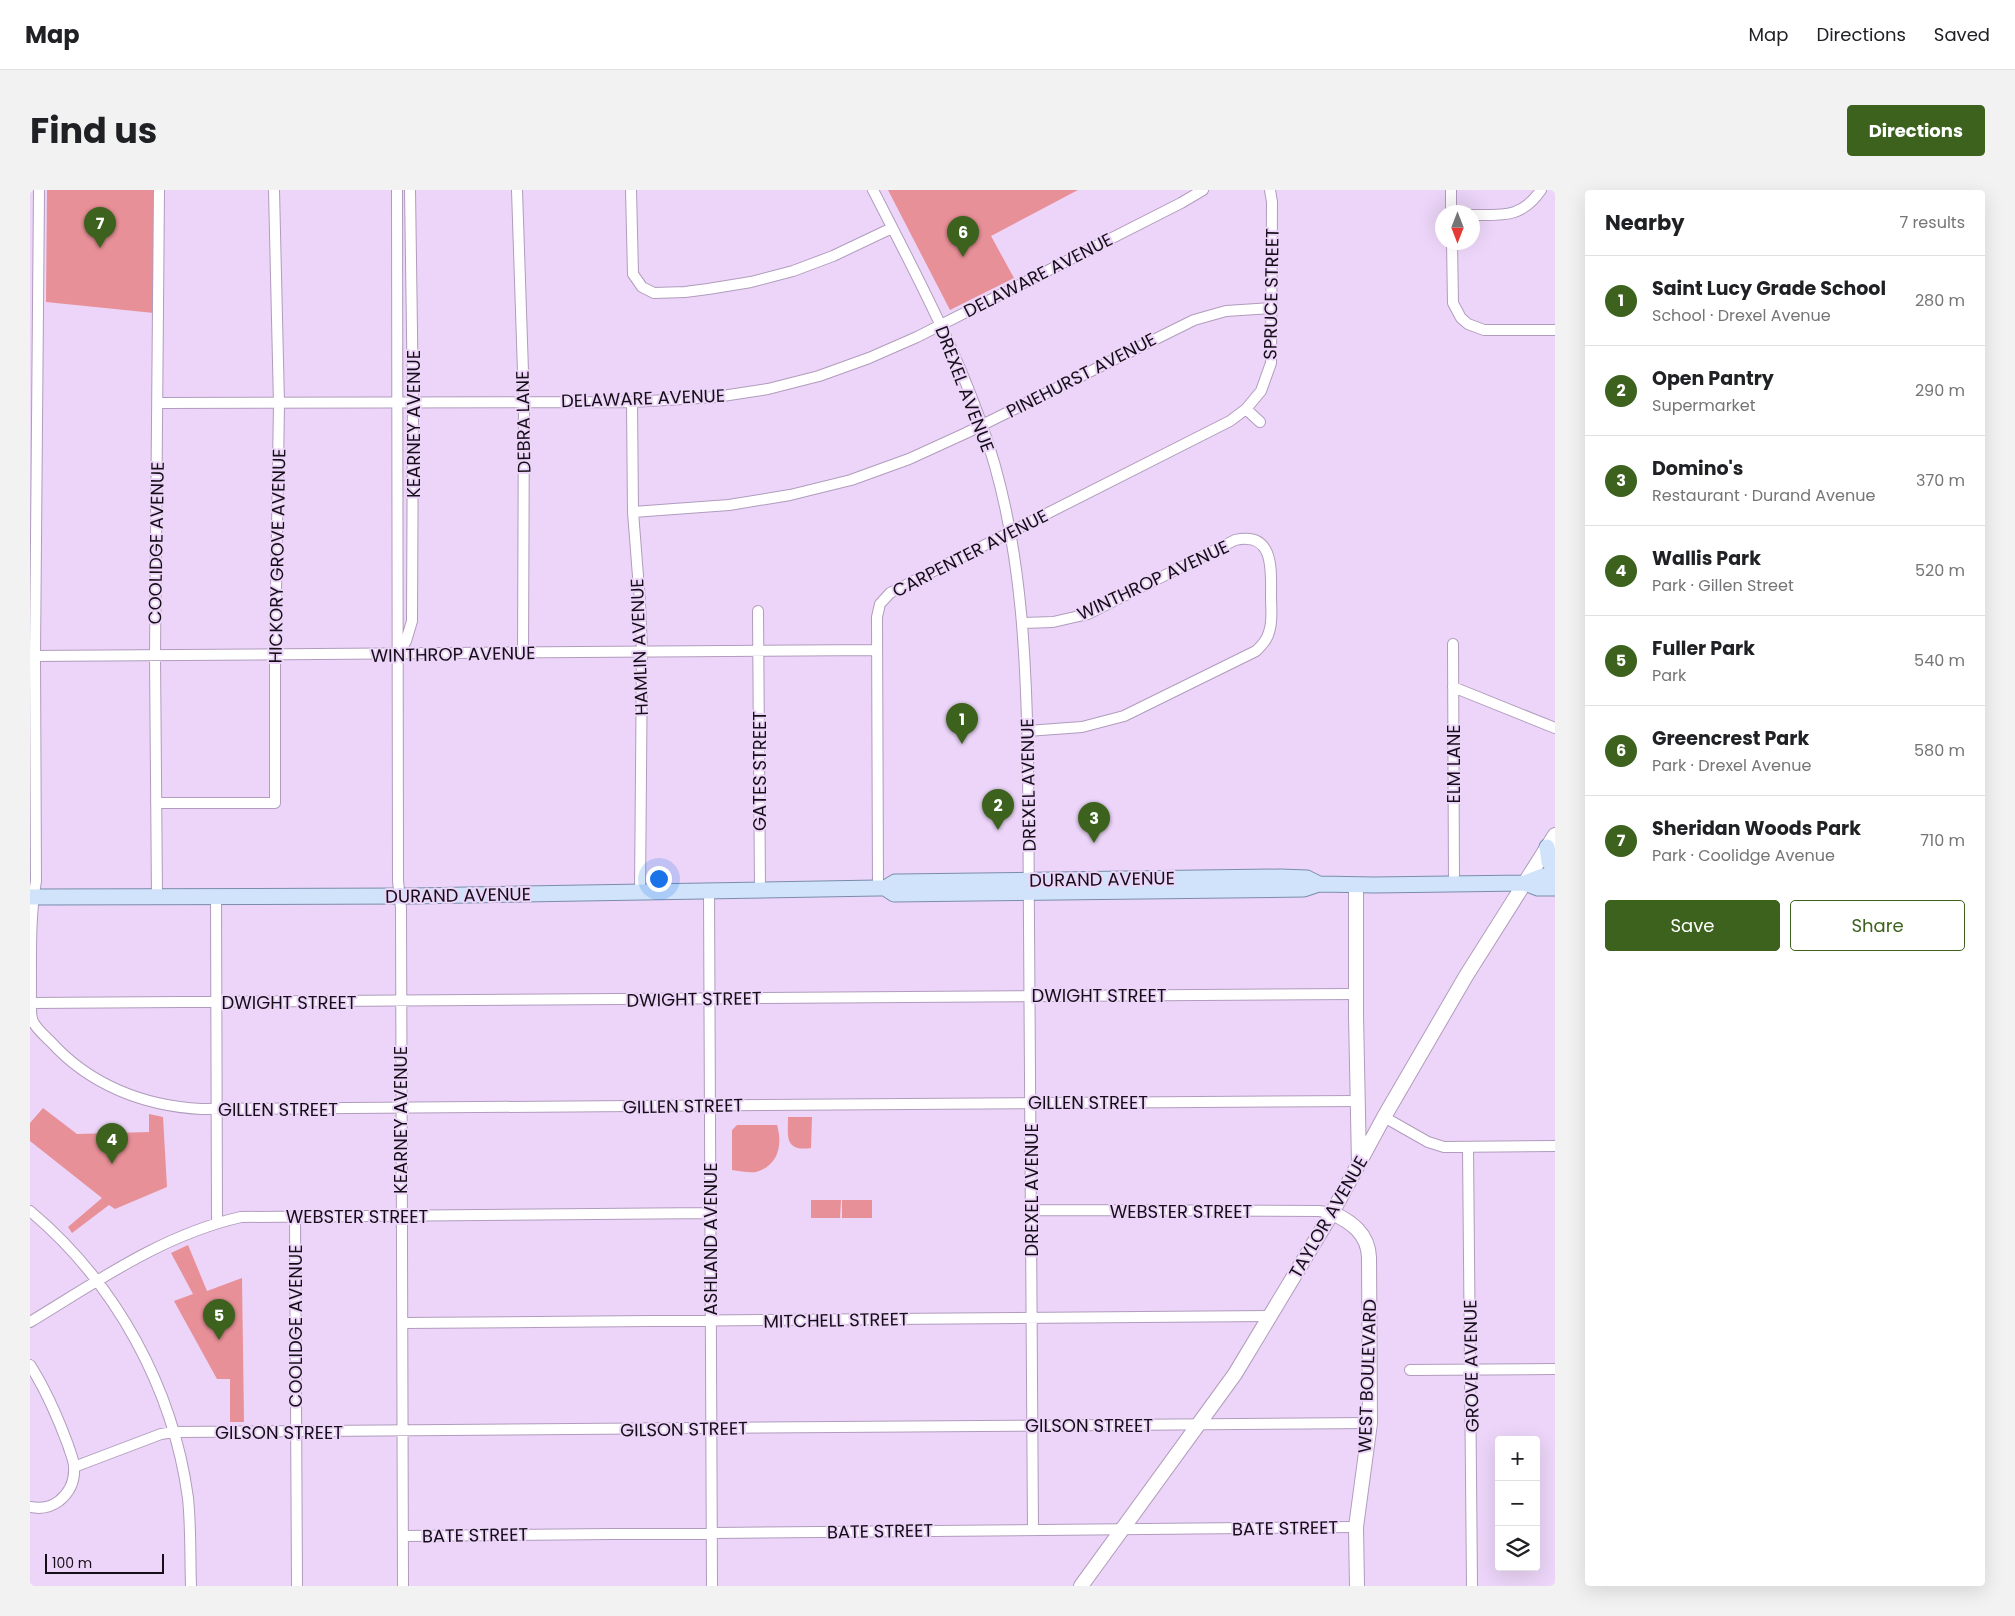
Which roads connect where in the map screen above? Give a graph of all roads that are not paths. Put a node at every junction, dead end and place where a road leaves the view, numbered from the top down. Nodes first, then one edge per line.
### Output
1 (39, 190) edge
2 (159, 190) edge
3 (274, 190) edge
4 (397, 190) edge
5 (410, 190) edge
6 (517, 190) edge
7 (631, 190) edge
8 (873, 190) edge
9 (1203, 190) edge
10 (1270, 190) edge
11 (1451, 190) edge
12 (1541, 190) edge
13 (1451, 205) edge
14 (1480, 215) edge
15 (892, 228) junction
16 (1452, 250) edge
17 (1272, 308) junction
18 (941, 325) junction
19 (1555, 330) edge
20 (1257, 396) joint
21 (397, 402) junction
22 (413, 402) junction
23 (524, 402) junction
24 (632, 402) junction
25 (158, 403) junction
26 (279, 404) junction
27 (1246, 409) junction
28 (1260, 422) dead end
29 (982, 426) junction
30 (633, 512) junction
31 (1010, 532) junction
32 (758, 611) dead end
33 (1023, 623) junction
34 (1453, 644) dead end
35 (877, 650) junction
36 (642, 651) junction
37 (758, 651) junction
38 (523, 654) junction
39 (275, 655) junction
40 (398, 655) junction
41 (32, 656) edge
42 (155, 656) junction
43 (1453, 687) junction
44 (1555, 728) edge
45 (1027, 731) junction
46 (156, 803) junction
47 (1551, 841) edge
48 (1555, 870) edge
49 (1555, 875) edge
50 (1525, 883) junction
51 (1454, 884) junction
52 (1356, 885) junction
53 (1029, 886) junction
54 (882, 888) junction
55 (1555, 888) edge
56 (760, 890) junction
57 (709, 892) junction
58 (640, 893) junction
59 (216, 896) junction
60 (399, 896) junction
61 (32, 897) edge
62 (157, 897) junction
63 (1356, 994) junction
64 (1030, 996) junction
65 (710, 998) junction
66 (400, 1001) junction
67 (216, 1002) junction
68 (32, 1003) junction
69 (33, 1027) edge
70 (1358, 1101) junction
71 (1030, 1103) junction
72 (709, 1106) junction
73 (400, 1108) junction
74 (216, 1109) junction
75 (1384, 1117) junction
76 (1555, 1146) edge
77 (1468, 1147) junction
78 (1360, 1164) junction
79 (1031, 1210) junction
80 (30, 1211) edge
81 (710, 1213) junction
82 (1332, 1213) junction
83 (294, 1216) junction
84 (401, 1216) junction
85 (217, 1222) junction
86 (98, 1282) junction
87 (1270, 1316) junction
88 (1032, 1318) junction
89 (710, 1321) junction
90 (30, 1322) edge
91 (402, 1324) junction
92 (30, 1365) edge
93 (1471, 1369) junction
94 (1555, 1369) edge
95 (1410, 1370) dead end
96 (1370, 1423) junction
97 (1200, 1424) junction
98 (1032, 1425) junction
99 (711, 1428) junction
100 (402, 1431) junction
101 (174, 1432) junction
102 (296, 1432) junction
103 (74, 1467) junction
104 (30, 1508) edge
105 (1356, 1527) junction
106 (1122, 1529) junction
107 (1033, 1530) junction
108 (712, 1533) junction
109 (403, 1536) junction
110 (191, 1585) edge
111 (297, 1586) edge
112 (403, 1586) edge
113 (712, 1586) edge
114 (1081, 1586) edge
115 (1357, 1586) edge
116 (1472, 1586) edge

1 - 41 street
2 - 25 street, COOLIDGE AVENUE
3 - 26 street, HICKORY GROVE AVENUE
4 - 21 street, KEARNEY AVENUE
5 - 22 street, KEARNEY AVENUE
6 - 23 street, DEBRA LANE
7 - 15 street
8 - 15 street, DREXEL AVENUE
9 - 18 street, DELAWARE AVENUE
10 - 17 street, SPRUCE STREET
11 - 13 street
12 - 14 street
15 - 18 street, DREXEL AVENUE
16 - 19 street
17 - 20 street, SPRUCE STREET
17 - 29 street, PINEHURST AVENUE
18 - 24 street, DELAWARE AVENUE
18 - 29 street, DREXEL AVENUE
20 - 27 street, CARPENTER AVENUE
21 - 22 street, DELAWARE AVENUE
21 - 26 street, DELAWARE AVENUE
21 - 40 street, KEARNEY AVENUE
22 - 23 street, DELAWARE AVENUE
22 - 40 street, KEARNEY AVENUE
23 - 24 street, DELAWARE AVENUE
23 - 38 street, DEBRA LANE
24 - 30 street, HAMLIN AVENUE
25 - 26 street, DELAWARE AVENUE
25 - 42 street, COOLIDGE AVENUE
26 - 39 street, HICKORY GROVE AVENUE
27 - 28 street
27 - 31 street, CARPENTER AVENUE
29 - 30 street, PINEHURST AVENUE
29 - 31 street, DREXEL AVENUE
30 - 36 street, HAMLIN AVENUE
31 - 33 street, DREXEL AVENUE
31 - 35 street, CARPENTER AVENUE
32 - 37 street, GATES STREET
33 - 45 street, DREXEL AVENUE
33 - 45 street, WINTHROP AVENUE
34 - 43 street, ELM LANE
35 - 37 street, WINTHROP AVENUE
35 - 54 street, CARPENTER AVENUE
36 - 37 street, WINTHROP AVENUE
36 - 38 street, WINTHROP AVENUE
36 - 58 street, HAMLIN AVENUE
37 - 56 street, GATES STREET
38 - 40 street, WINTHROP AVENUE
39 - 40 street, WINTHROP AVENUE
39 - 42 street, WINTHROP AVENUE
39 - 46 street, HICKORY GROVE AVENUE
40 - 60 street, KEARNEY AVENUE
41 - 42 street, WINTHROP AVENUE
41 - 61 street
42 - 46 street, COOLIDGE AVENUE
43 - 44 street
43 - 51 street, ELM LANE
45 - 53 street, DREXEL AVENUE
46 - 62 street, COOLIDGE AVENUE
47 - 48 main road
47 - 50 street, TAYLOR AVENUE
49 - 50 main road, DURAND AVENUE
50 - 51 main road, DURAND AVENUE
50 - 55 main road, DURAND AVENUE
50 - 75 street, TAYLOR AVENUE
51 - 52 main road, DURAND AVENUE
52 - 53 main road, DURAND AVENUE
52 - 63 street
53 - 54 main road, DURAND AVENUE
53 - 64 street, DREXEL AVENUE
54 - 56 main road, DURAND AVENUE
56 - 57 main road, DURAND AVENUE
57 - 58 main road, DURAND AVENUE
57 - 65 street, ASHLAND AVENUE
58 - 60 main road, DURAND AVENUE
59 - 60 main road, DURAND AVENUE
59 - 62 main road, DURAND AVENUE
59 - 67 street
60 - 66 street, KEARNEY AVENUE
61 - 62 main road, DURAND AVENUE
61 - 68 street
63 - 64 street, DWIGHT STREET
63 - 70 street
64 - 65 street, DWIGHT STREET
64 - 71 street, DREXEL AVENUE
65 - 66 street, DWIGHT STREET
65 - 72 street, ASHLAND AVENUE
66 - 67 street, DWIGHT STREET
66 - 73 street, KEARNEY AVENUE
67 - 68 street, DWIGHT STREET
67 - 74 street
68 - 69 street
69 - 74 street, GILLEN STREET
70 - 71 street, GILLEN STREET
70 - 78 street
71 - 72 street, GILLEN STREET
71 - 79 street, DREXEL AVENUE
72 - 73 street, GILLEN STREET
72 - 81 street, ASHLAND AVENUE
73 - 74 street, GILLEN STREET
73 - 84 street, KEARNEY AVENUE
74 - 85 street
75 - 77 street
75 - 78 street, TAYLOR AVENUE
76 - 77 street
77 - 93 street, GROVE AVENUE
78 - 82 street, TAYLOR AVENUE
79 - 82 street, WEBSTER STREET
79 - 88 street, DREXEL AVENUE
80 - 86 street
81 - 84 street, WEBSTER STREET
81 - 89 street, ASHLAND AVENUE
82 - 87 street, TAYLOR AVENUE
82 - 96 street, WEST BOULEVARD
83 - 84 street, WEBSTER STREET
83 - 85 street, WEBSTER STREET
83 - 102 street, COOLIDGE AVENUE
84 - 91 street, KEARNEY AVENUE
85 - 86 street, WEBSTER STREET
86 - 90 street, WEBSTER STREET
86 - 101 street
87 - 88 street, MITCHELL STREET
87 - 97 street, TAYLOR AVENUE
88 - 89 street, MITCHELL STREET
88 - 98 street, DREXEL AVENUE
89 - 91 street, MITCHELL STREET
89 - 99 street, ASHLAND AVENUE
91 - 100 street, KEARNEY AVENUE
92 - 103 street
93 - 94 street
93 - 95 street
93 - 116 street, GROVE AVENUE
96 - 97 street, GILSON STREET
96 - 105 street, WEST BOULEVARD
97 - 98 street, GILSON STREET
97 - 106 street, TAYLOR AVENUE
98 - 99 street, GILSON STREET
98 - 107 street, DREXEL AVENUE
99 - 100 street, GILSON STREET
99 - 108 street, ASHLAND AVENUE
100 - 102 street, GILSON STREET
100 - 109 street, KEARNEY AVENUE
101 - 102 street, GILSON STREET
101 - 103 street, GILSON STREET
101 - 110 street
102 - 111 street, COOLIDGE AVENUE
103 - 104 street
105 - 106 street, BATE STREET
105 - 115 street, WEST BOULEVARD
106 - 107 street, BATE STREET
106 - 114 street, TAYLOR AVENUE
107 - 108 street, BATE STREET
108 - 109 street, BATE STREET
108 - 113 street, ASHLAND AVENUE
109 - 112 street, KEARNEY AVENUE

